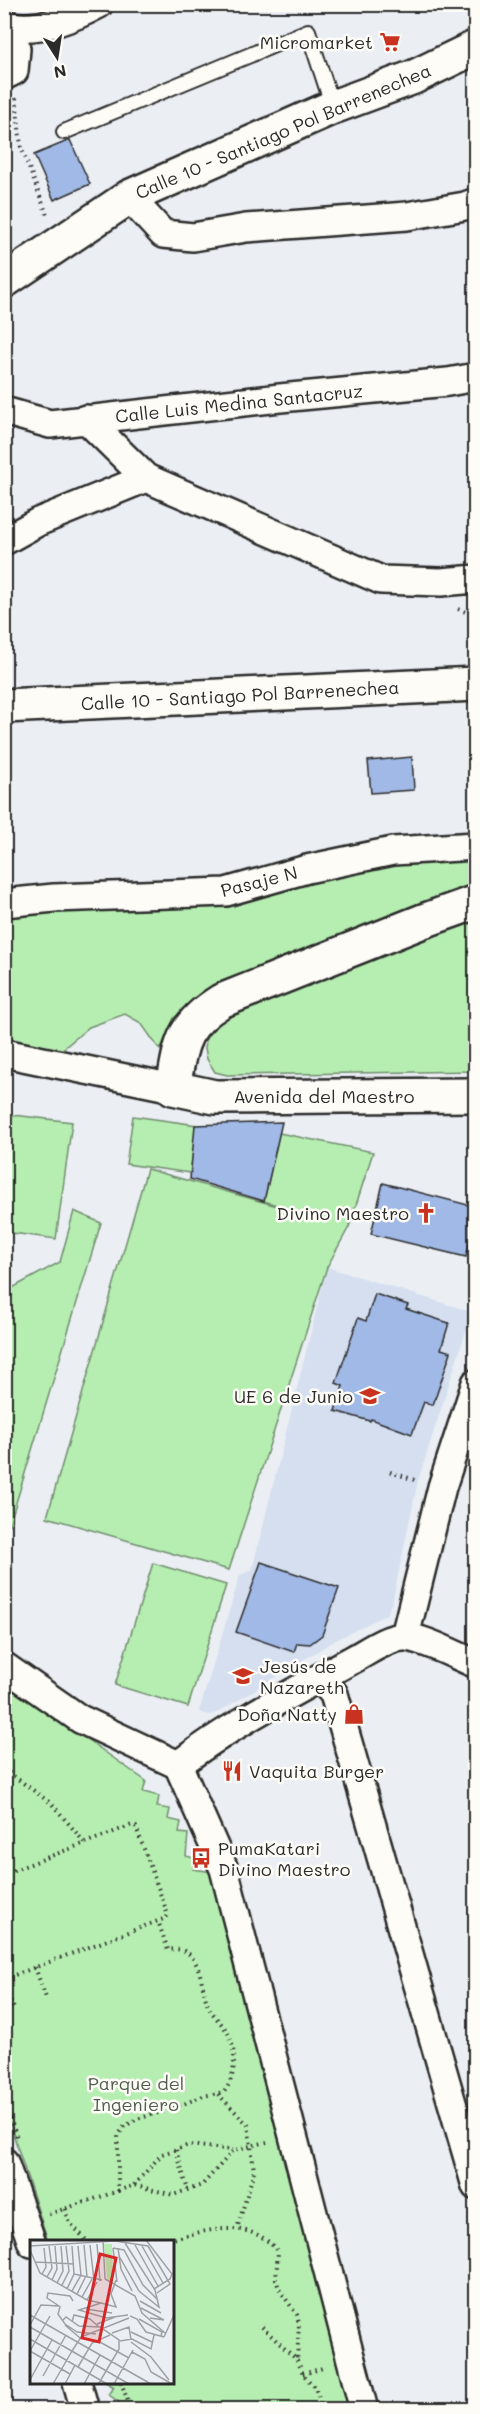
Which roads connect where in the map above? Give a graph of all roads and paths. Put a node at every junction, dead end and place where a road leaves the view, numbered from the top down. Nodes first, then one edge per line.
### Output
1 (99, 4) edge
2 (8, 25) edge
3 (476, 47) edge
4 (9, 73) edge
5 (333, 106) junction
6 (64, 132) dead end
7 (129, 197) junction
8 (476, 202) edge
9 (58, 243) junction
10 (4, 281) edge
11 (476, 377) edge
12 (4, 411) edge
13 (86, 419) junction
14 (146, 478) junction
15 (4, 542) edge
16 (476, 579) edge
17 (476, 684) edge
18 (4, 706) edge
19 (476, 846) edge
20 (4, 903) edge
21 (476, 903) edge
22 (4, 1053) edge
23 (173, 1088) junction
24 (476, 1095) edge
25 (476, 1383) edge
26 (390, 1472) dead end
27 (418, 1480) dead end
28 (405, 1636) junction
29 (476, 1664) edge
30 (4, 1666) edge
31 (320, 1678) junction
32 (178, 1765) junction
33 (4, 1769) edge
34 (85, 1843) junction
35 (4, 1874) edge
36 (158, 1922) junction
37 (34, 1967) junction
38 (4, 1979) edge
39 (4, 1984) edge
40 (46, 1998) dead end
41 (14, 2010) dead end
42 (218, 2094) junction
43 (251, 2146) junction
44 (176, 2150) junction
45 (234, 2150) junction
46 (4, 2162) edge
47 (135, 2185) junction
48 (476, 2186) edge
49 (188, 2190) junction
50 (118, 2191) junction
51 (65, 2209) junction
52 (42, 2216) dead end
53 (237, 2229) junction
54 (31, 2240) edge
55 (87, 2240) edge
56 (167, 2240) edge
57 (262, 2327) dead end
58 (297, 2360) junction
59 (335, 2365) dead end
60 (303, 2374) junction
61 (78, 2384) edge
62 (122, 2384) edge
63 (85, 2409) edge
64 (131, 2409) edge
65 (321, 2409) edge
66 (364, 2409) edge

1 - 2 street
2 - 4 street
3 - 5 main road, Calle 10 - Santiago Pol Barrenechea
4 - 9 path
5 - 6 lane
5 - 7 main road, Calle 10 - Santiago Pol Barrenechea
7 - 8 street
7 - 9 main road, Calle 10 - Santiago Pol Barrenechea
9 - 10 main road, Calle 10 - Santiago Pol Barrenechea
11 - 13 street, Calle Luis Medina Santacruz
12 - 13 street, Calle Luis Medina Santacruz
13 - 14 street
14 - 15 street
14 - 16 street
17 - 18 main road, Calle 10 - Santiago Pol Barrenechea
19 - 20 street, Pasaje N
21 - 23 main road
22 - 23 street
23 - 24 main road, Avenida del Maestro
25 - 28 street
26 - 27 path
28 - 29 street
28 - 31 street
30 - 32 street
31 - 32 street
31 - 48 street
32 - 66 street
33 - 34 path
34 - 35 path
34 - 36 path
36 - 37 path
36 - 42 path
37 - 38 path
37 - 40 path
39 - 41 path
42 - 43 path
42 - 50 path
43 - 45 path
43 - 53 path
44 - 45 path
44 - 47 path
44 - 49 path
45 - 49 path
46 - 54 street
47 - 49 path
47 - 50 path
50 - 51 path
51 - 52 path
51 - 55 path
53 - 56 path
53 - 58 path
57 - 58 path
58 - 60 path
59 - 60 path
60 - 65 path
61 - 63 street
62 - 64 path

